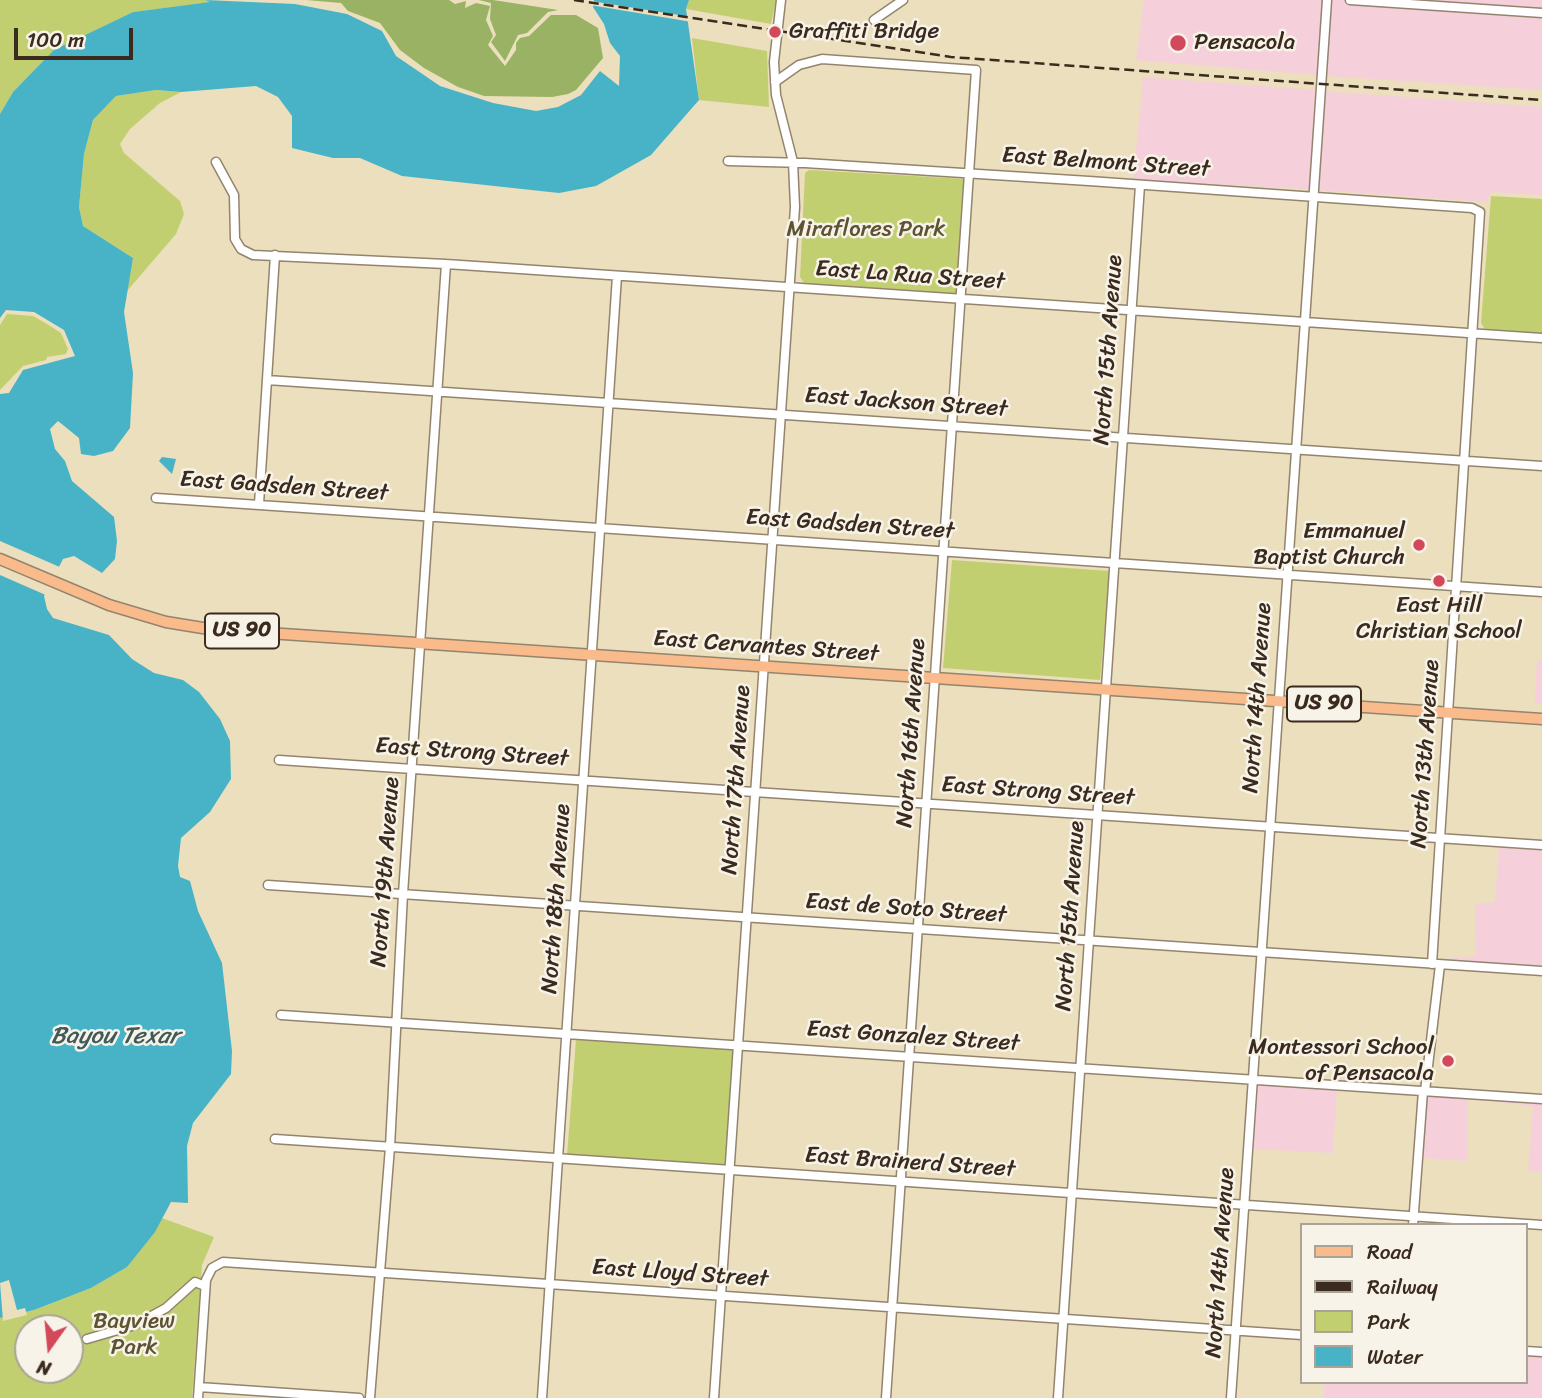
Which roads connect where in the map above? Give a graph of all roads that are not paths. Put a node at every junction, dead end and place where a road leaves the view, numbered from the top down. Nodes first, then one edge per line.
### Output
1 (782, 0) edge
2 (903, 0) edge
3 (1327, 0) edge
4 (1350, 0) edge
5 (1542, 13) edge
6 (874, 20) dead end
7 (775, 82) junction
8 (216, 162) dead end
9 (728, 162) dead end
10 (793, 163) junction
11 (969, 174) junction
12 (1140, 185) junction
13 (1313, 197) junction
14 (1480, 212) joint
15 (275, 255) junction
16 (446, 264) junction
17 (617, 276) junction
18 (789, 288) junction
19 (960, 299) junction
20 (1131, 311) junction
21 (1302, 322) junction
22 (1474, 334) junction
23 (1542, 338) edge
24 (267, 380) junction
25 (438, 391) junction
26 (609, 403) junction
27 (781, 414) junction
28 (952, 426) junction
29 (1123, 437) junction
30 (1294, 449) junction
31 (1465, 460) junction
32 (1542, 466) edge
33 (156, 498) dead end
34 (259, 504) junction
35 (430, 516) junction
36 (601, 527) junction
37 (772, 539) junction
38 (943, 551) junction
39 (0, 559) edge
40 (1114, 562) junction
41 (1285, 574) junction
42 (1457, 586) junction
43 (1542, 592) edge
44 (421, 643) junction
45 (592, 655) junction
46 (764, 666) junction
47 (935, 678) junction
48 (1106, 689) junction
49 (1278, 701) junction
50 (1448, 713) junction
51 (1542, 719) edge
52 (279, 760) dead end
53 (412, 769) junction
54 (584, 780) junction
55 (755, 792) junction
56 (926, 803) junction
57 (1097, 815) junction
58 (1269, 827) junction
59 (1439, 838) junction
60 (1542, 845) edge
61 (268, 885) dead end
62 (403, 894) junction
63 (576, 906) junction
64 (747, 917) junction
65 (918, 929) junction
66 (1089, 941) junction
67 (1261, 952) junction
68 (1436, 964) junction
69 (1542, 971) edge
70 (281, 1014) dead end
71 (396, 1022) junction
72 (567, 1034) junction
73 (738, 1045) junction
74 (909, 1056) junction
75 (1080, 1068) junction
76 (1252, 1079) junction
77 (1424, 1091) junction
78 (1542, 1099) edge
79 (275, 1139) dead end
80 (390, 1147) junction
81 (559, 1158) junction
82 (730, 1170) junction
83 (901, 1181) junction
84 (1072, 1193) junction
85 (1244, 1205) junction
86 (1413, 1221) edge
87 (1478, 1223) edge
88 (381, 1273) junction
89 (550, 1284) junction
90 (205, 1286) junction
91 (721, 1296) junction
92 (892, 1307) junction
93 (1063, 1319) junction
94 (1235, 1331) junction
95 (1300, 1335) edge
96 (87, 1339) dead end
97 (199, 1387) junction
98 (198, 1398) edge
99 (359, 1398) edge
100 (370, 1398) edge
101 (542, 1398) edge
102 (714, 1398) edge
103 (886, 1398) edge
104 (1058, 1398) edge
105 (1231, 1398) edge

1 - 7 street, North 17th Avenue
2 - 6 street
3 - 13 street, North 14th Avenue
4 - 5 street
7 - 10 street, North 17th Avenue
7 - 11 street, North 16th Avenue
8 - 15 street, East La Rua Street
9 - 10 street, East Belmont Street
10 - 11 street, East Belmont Street
10 - 18 street, North 17th Avenue
11 - 12 street, East Belmont Street
11 - 19 street, North 16th Avenue
12 - 13 street, East Belmont Street
12 - 20 street, North 15th Avenue
13 - 14 street, East Belmont Street
13 - 21 street, North 14th Avenue
14 - 22 street, North 13th Avenue
15 - 16 street, East La Rua Street
15 - 24 street
16 - 17 street, East La Rua Street
16 - 25 street, North 19th Avenue
17 - 18 street, East La Rua Street
17 - 26 street, North 18th Avenue
18 - 19 street, East La Rua Street
18 - 27 street, North 17th Avenue
19 - 20 street, East La Rua Street
19 - 28 street, North 16th Avenue
20 - 21 street, East La Rua Street
20 - 29 street, North 15th Avenue
21 - 22 street, East La Rua Street
21 - 30 street, North 14th Avenue
22 - 23 street, East La Rua Street
22 - 31 street, North 13th Avenue
24 - 25 street, East Jackson Street
24 - 34 street
25 - 26 street, East Jackson Street
25 - 35 street, North 19th Avenue
26 - 27 street, East Jackson Street
26 - 36 street, North 18th Avenue
27 - 28 street, East Jackson Street
27 - 37 street, North 17th Avenue
28 - 29 street, East Jackson Street
28 - 38 street, North 16th Avenue
29 - 30 street, East Jackson Street
29 - 40 street, North 15th Avenue
30 - 31 street, East Jackson Street
30 - 41 street, North 14th Avenue
31 - 32 street, East Jackson Street
31 - 42 street, North 13th Avenue
33 - 34 street, East Gadsden Street
34 - 35 street, East Gadsden Street
35 - 36 street, East Gadsden Street
35 - 44 street, North 19th Avenue
36 - 37 street, East Gadsden Street
36 - 45 street, North 18th Avenue
37 - 38 street, East Gadsden Street
37 - 46 street, North 17th Avenue
38 - 40 street, East Gadsden Street
38 - 47 street, North 16th Avenue
39 - 44 main road, East Cervantes Street / US 90
40 - 41 street, East Gadsden Street
40 - 48 street, North 15th Avenue
41 - 42 street, East Gadsden Street
41 - 49 street, North 14th Avenue
42 - 43 street, East Gadsden Street
42 - 50 street, North 13th Avenue
44 - 45 main road, East Cervantes Street / US 90
44 - 53 street, North 19th Avenue
45 - 46 main road, East Cervantes Street / US 90
45 - 54 street, North 18th Avenue
46 - 47 main road, East Cervantes Street / US 90
46 - 55 street, North 17th Avenue
47 - 48 main road, East Cervantes Street / US 90
47 - 56 street, North 16th Avenue
48 - 49 main road, East Cervantes Street / US 90
48 - 57 street, North 15th Avenue
49 - 50 main road, East Cervantes Street / US 90
49 - 58 street, North 14th Avenue
50 - 51 main road, East Cervantes Street / US 90
50 - 59 street, North 13th Avenue
52 - 53 street, East Strong Street
53 - 54 street, East Strong Street
53 - 62 street, North 19th Avenue
54 - 55 street, East Strong Street
54 - 63 street, North 18th Avenue
55 - 56 street, East Strong Street
55 - 64 street, North 17th Avenue
56 - 57 street, East Strong Street
56 - 65 street, North 16th Avenue
57 - 58 street, East Strong Street
57 - 66 street, North 15th Avenue
58 - 59 street, East Strong Street
58 - 67 street, North 14th Avenue
59 - 60 street, East Strong Street
59 - 68 street, North 13th Avenue
61 - 62 street, East de Soto Street
62 - 63 street, East de Soto Street
62 - 71 street, North 19th Avenue
63 - 64 street, East de Soto Street
63 - 72 street, North 18th Avenue
64 - 65 street, East de Soto Street
64 - 73 street, North 17th Avenue
65 - 66 street, East de Soto Street
65 - 74 street, North 16th Avenue
66 - 67 street, East de Soto Street
66 - 75 street, North 15th Avenue
67 - 68 street, East de Soto Street
67 - 76 street, North 14th Avenue
68 - 69 street, East de Soto Street
68 - 77 street, North 13th Avenue
70 - 71 street, East Gonzalez Street
71 - 72 street, East Gonzalez Street
71 - 80 street, North 19th Avenue
72 - 73 street, East Gonzalez Street
72 - 81 street, North 18th Avenue
73 - 74 street, East Gonzalez Street
73 - 82 street, North 17th Avenue
74 - 75 street, East Gonzalez Street
74 - 83 street, North 16th Avenue
75 - 76 street, East Gonzalez Street
75 - 84 street, North 15th Avenue
76 - 77 street, East Gonzalez Street
76 - 85 street, North 14th Avenue
77 - 78 street, East Gonzalez Street
77 - 86 street, North 13th Avenue
79 - 80 street, East Brainerd Street
80 - 81 street, East Brainerd Street
80 - 88 street, North 19th Avenue
81 - 82 street, East Brainerd Street
81 - 89 street, North 18th Avenue
82 - 83 street, East Brainerd Street
82 - 91 street, North 17th Avenue
83 - 84 street, East Brainerd Street
83 - 92 street, North 16th Avenue
84 - 85 street, East Brainerd Street
84 - 93 street, North 15th Avenue
85 - 86 street, East Brainerd Street
85 - 94 street, North 14th Avenue
86 - 87 street, East Brainerd Street
88 - 89 street, East Lloyd Street
88 - 90 street, East Lloyd Street
88 - 100 street, North 19th Avenue
89 - 91 street, East Lloyd Street
89 - 101 street, North 18th Avenue
90 - 96 street, East Lloyd Street
90 - 97 street
91 - 92 street, East Lloyd Street
91 - 102 street, North 17th Avenue
92 - 93 street, East Lloyd Street
92 - 103 street, North 16th Avenue
93 - 94 street, East Lloyd Street
93 - 104 street, North 15th Avenue
94 - 95 street, East Lloyd Street
94 - 105 street, North 14th Avenue
97 - 98 street
97 - 99 street

